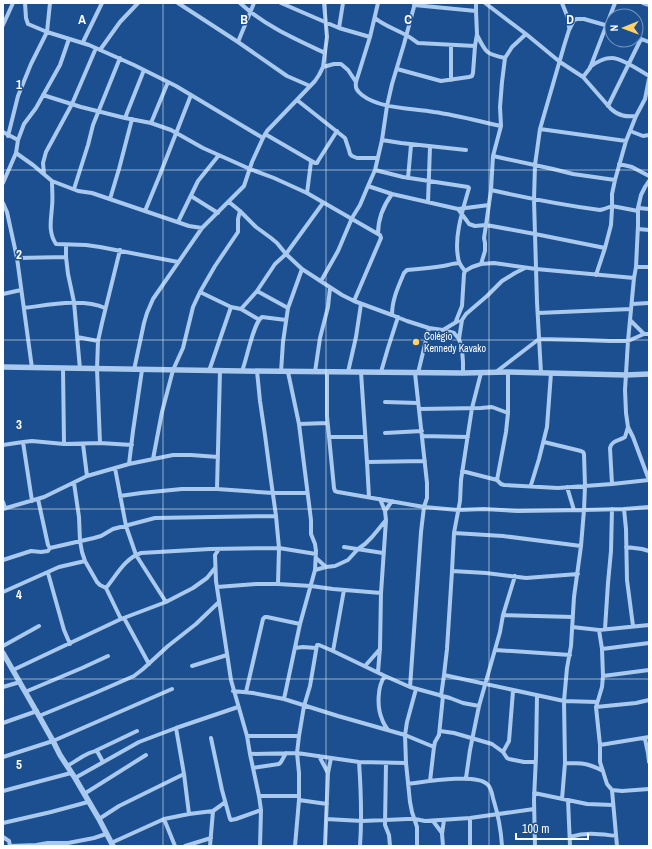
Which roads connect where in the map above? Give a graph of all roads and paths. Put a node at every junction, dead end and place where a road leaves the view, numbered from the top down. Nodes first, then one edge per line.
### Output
1 (13, 3) edge
2 (25, 3) edge
3 (50, 3) edge
4 (102, 3) edge
5 (138, 3) edge
6 (178, 3) edge
7 (240, 3) edge
8 (254, 3) edge
9 (281, 3) edge
10 (324, 3) edge
11 (343, 3) edge
12 (378, 3) edge
13 (476, 3) edge
14 (485, 3) edge
15 (562, 3) edge
16 (643, 3) edge
17 (183, 4) edge
18 (414, 4) edge
19 (649, 5) edge
20 (476, 11) junction
21 (251, 13) junction
22 (375, 18) junction
23 (325, 22) junction
24 (604, 24) edge
25 (3, 25) edge
26 (339, 28) junction
27 (569, 30) junction
28 (604, 30) edge
29 (47, 32) junction
30 (477, 34) junction
31 (526, 34) junction
32 (407, 35) junction
33 (370, 37) junction
34 (69, 39) junction
35 (83, 42) junction
36 (238, 42) junction
37 (451, 44) junction
38 (474, 46) junction
39 (98, 48) junction
40 (634, 48) edge
41 (325, 53) junction
42 (120, 58) junction
43 (505, 58) junction
44 (560, 62) junction
45 (628, 64) junction
46 (323, 67) junction
47 (590, 68) junction
48 (397, 69) junction
49 (144, 70) junction
50 (649, 76) edge
51 (583, 77) junction
52 (649, 79) edge
53 (451, 80) junction
54 (168, 82) junction
55 (356, 82) junction
56 (310, 86) junction
57 (43, 95) junction
58 (191, 95) junction
59 (297, 100) junction
60 (72, 104) junction
61 (386, 106) junction
62 (608, 106) junction
63 (98, 111) junction
64 (636, 116) junction
65 (626, 117) junction
66 (125, 118) junction
67 (132, 119) junction
68 (151, 123) junction
69 (632, 125) junction
70 (500, 126) junction
71 (540, 129) junction
72 (337, 131) junction
73 (630, 131) junction
74 (3, 132) edge
75 (176, 132) junction
76 (649, 135) edge
77 (8, 136) junction
78 (264, 136) junction
79 (18, 140) junction
80 (382, 140) junction
81 (626, 141) junction
82 (411, 144) junction
83 (430, 147) junction
84 (466, 150) dead end
85 (16, 154) junction
86 (219, 154) junction
87 (493, 156) junction
88 (378, 158) junction
89 (311, 162) junction
90 (620, 164) junction
91 (535, 165) junction
92 (250, 169) junction
93 (375, 170) junction
94 (5, 173) edge
95 (44, 175) junction
96 (649, 176) edge
97 (408, 178) junction
98 (615, 180) junction
99 (52, 181) junction
100 (428, 181) junction
101 (649, 181) edge
102 (3, 183) edge
103 (368, 186) junction
104 (74, 189) junction
105 (491, 190) junction
106 (307, 193) junction
107 (392, 194) junction
108 (191, 196) junction
109 (110, 199) junction
110 (534, 200) junction
111 (229, 202) junction
112 (428, 202) junction
113 (3, 203) edge
114 (323, 203) junction
115 (489, 206) junction
116 (612, 206) junction
117 (463, 208) junction
118 (458, 209) junction
119 (649, 209) edge
120 (638, 210) junction
121 (145, 211) junction
122 (240, 211) junction
123 (218, 213) junction
124 (462, 214) junction
125 (352, 218) junction
126 (178, 222) junction
127 (486, 225) junction
128 (202, 228) junction
129 (638, 229) junction
130 (649, 230) edge
131 (378, 234) junction
132 (535, 234) junction
133 (66, 245) junction
134 (605, 248) junction
135 (120, 250) junction
136 (286, 254) junction
137 (66, 256) junction
138 (17, 258) junction
139 (459, 261) junction
140 (178, 262) junction
141 (481, 264) junction
142 (636, 267) junction
143 (649, 267) edge
144 (526, 268) junction
145 (302, 269) junction
146 (536, 269) junction
147 (465, 271) junction
148 (596, 275) junction
149 (634, 278) junction
150 (321, 281) junction
151 (330, 288) junction
152 (21, 290) junction
153 (257, 291) junction
154 (200, 292) junction
155 (3, 294) edge
156 (354, 301) junction
157 (74, 302) junction
158 (649, 303) edge
159 (361, 304) junction
160 (631, 306) junction
161 (231, 307) junction
162 (24, 308) junction
163 (105, 308) junction
164 (288, 308) junction
165 (241, 309) junction
166 (538, 313) junction
167 (392, 315) junction
168 (398, 317) junction
169 (258, 319) junction
170 (286, 320) junction
171 (462, 320) junction
172 (630, 320) junction
173 (456, 321) junction
174 (429, 328) junction
175 (443, 330) junction
176 (647, 334) edge
177 (77, 337) junction
178 (459, 338) junction
179 (539, 339) junction
180 (98, 341) junction
181 (628, 341) junction
182 (3, 367) edge
183 (32, 368) junction
184 (63, 368) junction
185 (80, 369) junction
186 (97, 369) junction
187 (134, 370) junction
188 (142, 370) junction
189 (173, 370) junction
190 (209, 371) junction
191 (220, 371) junction
192 (242, 371) junction
193 (257, 371) junction
194 (281, 372) junction
195 (288, 372) junction
196 (315, 372) junction
197 (327, 372) junction
198 (348, 372) junction
199 (361, 372) junction
200 (381, 372) junction
201 (496, 372) junction
202 (508, 372) junction
203 (417, 373) junction
204 (463, 373) junction
205 (481, 373) junction
206 (541, 373) junction
207 (551, 373) junction
208 (626, 374) junction
209 (649, 374) edge
210 (385, 402) dead end
211 (418, 403) junction
212 (472, 408) junction
213 (419, 409) junction
214 (508, 413) junction
215 (327, 423) junction
216 (299, 424) junction
217 (628, 427) junction
218 (385, 433) dead end
219 (422, 434) junction
220 (329, 437) junction
221 (365, 437) junction
222 (468, 438) junction
223 (23, 442) junction
224 (544, 442) junction
225 (100, 443) junction
226 (64, 444) junction
227 (83, 444) junction
228 (132, 445) junction
229 (3, 446) edge
230 (218, 457) junction
231 (153, 459) junction
232 (425, 461) junction
233 (367, 462) junction
234 (129, 464) junction
235 (115, 468) junction
236 (462, 471) junction
237 (87, 476) junction
238 (497, 480) junction
239 (74, 483) junction
240 (612, 484) junction
241 (531, 486) junction
242 (585, 486) junction
243 (567, 487) junction
244 (218, 489) junction
245 (273, 493) junction
246 (307, 493) junction
247 (120, 496) junction
248 (369, 497) junction
249 (38, 498) junction
250 (380, 499) junction
251 (32, 501) junction
252 (392, 501) junction
253 (3, 502) edge
254 (424, 507) junction
255 (649, 507) edge
256 (4, 509) edge
257 (612, 509) junction
258 (624, 509) junction
259 (385, 510) junction
260 (458, 510) junction
261 (574, 510) junction
262 (584, 510) junction
263 (276, 516) junction
264 (386, 520) junction
265 (126, 526) junction
266 (454, 533) junction
267 (80, 541) junction
268 (581, 546) junction
269 (344, 547) dead end
270 (626, 547) junction
271 (50, 548) junction
272 (279, 548) junction
273 (210, 549) junction
274 (219, 549) junction
275 (358, 549) junction
276 (649, 551) edge
277 (383, 553) junction
278 (136, 555) junction
279 (215, 555) junction
280 (316, 556) junction
281 (3, 560) edge
282 (85, 561) junction
283 (326, 567) junction
284 (215, 568) junction
285 (315, 570) junction
286 (452, 571) junction
287 (48, 573) junction
288 (578, 574) junction
289 (515, 576) junction
290 (278, 584) junction
291 (311, 586) junction
292 (217, 587) junction
293 (106, 588) junction
294 (344, 590) junction
295 (3, 592) edge
296 (381, 593) junction
297 (166, 602) junction
298 (219, 602) junction
299 (503, 615) junction
300 (573, 617) junction
301 (123, 619) junction
302 (300, 624) junction
303 (649, 625) edge
304 (39, 626) dead end
305 (633, 626) junction
306 (572, 627) junction
307 (605, 629) junction
308 (599, 630) junction
309 (649, 643) edge
310 (70, 644) junction
311 (3, 646) edge
312 (295, 648) junction
313 (316, 648) junction
314 (380, 648) junction
315 (602, 649) junction
316 (494, 650) junction
317 (333, 651) junction
318 (3, 654) edge
319 (227, 655) junction
320 (570, 655) junction
321 (108, 656) dead end
322 (149, 664) junction
323 (192, 666) dead end
324 (365, 666) junction
325 (13, 670) junction
326 (649, 670) edge
327 (378, 672) junction
328 (444, 675) junction
329 (385, 676) junction
330 (603, 676) junction
331 (20, 682) junction
332 (485, 685) junction
333 (3, 687) edge
334 (410, 687) junction
335 (172, 689) dead end
336 (416, 689) junction
337 (233, 691) junction
338 (513, 691) junction
339 (25, 692) junction
340 (246, 692) junction
341 (442, 696) junction
342 (537, 696) junction
343 (284, 699) junction
344 (649, 700) edge
345 (564, 701) junction
346 (597, 702) junction
347 (304, 706) junction
348 (479, 706) junction
349 (238, 707) junction
350 (596, 707) junction
351 (38, 714) junction
352 (3, 723) edge
353 (176, 728) junction
354 (388, 730) junction
355 (137, 731) dead end
356 (440, 731) junction
357 (405, 735) junction
358 (247, 736) junction
359 (299, 736) junction
360 (212, 738) dead end
361 (647, 738) edge
362 (473, 739) junction
363 (53, 741) junction
364 (600, 745) junction
365 (434, 747) junction
366 (95, 751) junction
367 (504, 752) junction
368 (286, 753) junction
369 (297, 753) junction
370 (250, 754) junction
371 (146, 755) dead end
372 (320, 756) junction
373 (3, 757) edge
374 (331, 758) junction
375 (103, 762) junction
376 (359, 762) junction
377 (386, 762) junction
378 (536, 762) junction
379 (649, 762) edge
380 (406, 763) junction
381 (565, 763) junction
382 (67, 766) junction
383 (253, 768) junction
384 (603, 772) junction
385 (328, 773) junction
386 (184, 774) junction
387 (73, 775) junction
388 (466, 778) junction
389 (430, 781) junction
390 (408, 784) junction
391 (649, 788) edge
392 (612, 790) junction
393 (3, 792) edge
394 (534, 793) junction
395 (84, 794) junction
396 (259, 796) junction
397 (299, 798) junction
398 (562, 799) junction
399 (568, 800) junction
400 (88, 802) junction
401 (225, 802) junction
402 (327, 804) junction
403 (613, 805) junction
404 (534, 809) junction
405 (261, 810) junction
406 (212, 811) junction
407 (412, 812) junction
408 (189, 814) junction
409 (498, 814) junction
410 (470, 818) junction
411 (98, 819) junction
412 (164, 819) junction
413 (408, 819) junction
414 (415, 819) junction
415 (326, 820) junction
416 (444, 820) junction
417 (362, 821) junction
418 (385, 821) junction
419 (425, 821) junction
420 (433, 821) junction
421 (3, 823) edge
422 (416, 827) junction
423 (106, 834) junction
424 (442, 834) junction
425 (3, 836) edge
426 (616, 836) junction
427 (570, 837) junction
428 (211, 838) junction
429 (112, 844) edge
430 (36, 845) edge
431 (10, 846) edge
432 (175, 846) edge
433 (185, 846) edge
434 (210, 846) edge
435 (260, 846) edge
436 (295, 846) edge
437 (324, 846) edge
438 (360, 846) edge
439 (390, 846) edge
440 (417, 846) edge
441 (443, 846) edge
442 (470, 846) edge
443 (502, 846) edge
444 (535, 846) edge
445 (570, 846) edge
446 (617, 846) edge

1 - 25 street
2 - 29 street
3 - 29 street
4 - 35 street
5 - 39 street
6 - 17 street
7 - 21 street
8 - 21 street
9 - 23 street
10 - 23 street
11 - 26 street
12 - 22 street
13 - 20 street
14 - 31 street
15 - 27 street
16 - 19 street
17 - 36 street
18 - 20 street
18 - 32 street
20 - 30 street
21 - 36 street
21 - 41 street
22 - 32 street
22 - 33 street
23 - 26 street
23 - 41 street
24 - 27 street
26 - 33 street
27 - 44 street
28 - 47 street
29 - 34 street
29 - 77 street
30 - 38 street
30 - 43 street
31 - 43 street
31 - 44 street
32 - 37 street
32 - 48 street
33 - 55 street
34 - 35 street
34 - 57 street
35 - 39 street
36 - 56 street
37 - 38 street
37 - 53 street
38 - 53 street
39 - 42 street
39 - 60 street
40 - 45 street
41 - 46 street
42 - 49 street
42 - 63 street
43 - 70 street
44 - 51 street
44 - 71 street
45 - 47 street
45 - 50 street
45 - 62 street
46 - 55 street
46 - 56 street
47 - 51 street
48 - 53 street
48 - 61 street
49 - 54 street
49 - 66 street
51 - 62 street
52 - 64 street
54 - 58 street
54 - 68 street
55 - 61 street
56 - 59 street
57 - 60 street
57 - 79 street
58 - 75 street
58 - 78 street
59 - 72 street
59 - 78 street
60 - 63 street
60 - 95 street
61 - 70 street
61 - 80 street
62 - 65 street
63 - 66 street
63 - 104 street
64 - 65 street
64 - 69 street
65 - 69 street
66 - 67 street
67 - 68 street
67 - 109 street
68 - 75 street
69 - 73 street
70 - 87 street
71 - 81 street
71 - 91 street
72 - 88 street
72 - 89 street
73 - 76 street
73 - 81 street
74 - 77 street
75 - 86 street
75 - 121 street
77 - 79 street
78 - 89 street
78 - 92 street
79 - 85 street
80 - 82 street
80 - 88 street
81 - 90 street
82 - 83 street
82 - 97 street
83 - 84 street
83 - 100 street
85 - 94 street
85 - 95 street
86 - 92 street
86 - 108 street
87 - 91 street
87 - 105 street
88 - 93 street
89 - 106 street
90 - 96 street
90 - 98 street
91 - 98 street
91 - 110 street
92 - 106 street
92 - 111 street
93 - 97 street
93 - 103 street
94 - 102 street
95 - 99 street
97 - 100 street
98 - 116 street
99 - 104 street
99 - 133 street
100 - 112 street
100 - 117 street
101 - 120 street
103 - 107 street
103 - 125 street
104 - 109 street
105 - 110 street
105 - 115 street
106 - 114 street
107 - 112 street
107 - 131 street
108 - 123 street
108 - 126 street
109 - 121 street
110 - 116 street
110 - 132 street
111 - 122 street
111 - 123 street
112 - 118 street
113 - 138 street
114 - 125 street
114 - 136 street
115 - 117 street
115 - 127 street
116 - 120 street
116 - 134 street
117 - 118 street
117 - 124 street
118 - 124 street
119 - 120 street
120 - 129 street
121 - 126 street
122 - 136 street
122 - 154 street
123 - 128 street
124 - 127 street
124 - 139 street
125 - 131 street
125 - 150 street
126 - 128 street
127 - 132 street
127 - 141 street
128 - 140 street
129 - 130 street
129 - 142 street
131 - 156 street
132 - 134 street
132 - 146 street
133 - 135 street
133 - 137 street
134 - 148 street
135 - 140 street
135 - 163 street
136 - 145 street
136 - 153 street
137 - 138 street
137 - 157 street
138 - 152 street
139 - 147 street
139 - 167 street
140 - 187 street
141 - 144 street
141 - 147 street
142 - 143 street
142 - 149 street
144 - 146 street
144 - 171 street
145 - 150 street
145 - 164 street
146 - 148 street
146 - 166 street
147 - 173 street
148 - 149 street
149 - 160 street
150 - 151 street
151 - 156 street
151 - 196 street
152 - 155 street
152 - 162 street
153 - 164 street
153 - 165 street
154 - 161 street
154 - 189 street
156 - 159 street
157 - 162 street
157 - 163 street
157 - 177 street
158 - 160 street
159 - 167 street
159 - 198 street
160 - 166 street
160 - 172 street
161 - 165 street
161 - 190 street
162 - 183 street
163 - 180 street
164 - 170 street
165 - 169 street
166 - 179 street
167 - 168 street
168 - 174 street
168 - 200 street
169 - 170 street
169 - 192 street
170 - 194 street
171 - 173 street
171 - 178 street
172 - 176 street
172 - 181 street
173 - 175 street
174 - 175 street
174 - 203 street
175 - 178 street
176 - 181 street
177 - 180 street
177 - 185 street
178 - 204 street
179 - 181 street
179 - 201 street
179 - 206 street
180 - 186 street
181 - 208 street
182 - 183 street
183 - 184 street
184 - 185 street
184 - 226 street
185 - 186 street
186 - 187 street
186 - 225 street
187 - 188 street
188 - 189 street
188 - 228 street
189 - 190 street
189 - 231 street
190 - 191 street
191 - 192 street
191 - 230 street
192 - 193 street
193 - 194 street
193 - 245 street
194 - 195 street
195 - 196 street
195 - 216 street
196 - 197 street
197 - 198 street
197 - 215 street
198 - 199 street
199 - 200 street
199 - 221 street
200 - 203 street
201 - 202 street
201 - 205 street
202 - 206 street
202 - 214 street
203 - 204 street
203 - 211 street
204 - 205 street
205 - 212 street
206 - 207 street
207 - 208 street
207 - 224 street
208 - 209 street
208 - 217 street
210 - 211 street
211 - 213 street
212 - 213 street
212 - 214 street
212 - 222 street
213 - 219 street
214 - 238 street
215 - 216 street
215 - 220 street
216 - 246 street
217 - 240 street
217 - 240 street
218 - 219 street
219 - 222 street
219 - 232 street
220 - 221 street
220 - 248 street
221 - 233 street
222 - 236 street
223 - 226 street
223 - 229 street
223 - 251 street
224 - 241 street
224 - 242 street
225 - 227 street
225 - 228 street
226 - 227 street
227 - 237 street
228 - 234 street
230 - 231 street
230 - 244 street
231 - 234 street
232 - 233 street
232 - 254 street
233 - 248 street
234 - 235 street
235 - 237 street
235 - 247 street
236 - 238 street
236 - 260 street
237 - 239 street
238 - 241 street
239 - 249 street
239 - 267 street
240 - 242 street
241 - 243 street
242 - 243 street
242 - 262 street
243 - 261 street
244 - 245 street
244 - 247 street
245 - 246 street
245 - 263 street
246 - 280 street
247 - 265 street
248 - 250 street
249 - 251 street
249 - 271 street
250 - 252 street
250 - 259 street
251 - 256 street
252 - 254 street
252 - 259 street
253 - 256 street
254 - 260 street
254 - 334 street
255 - 258 street
257 - 258 street
257 - 262 street
257 - 307 street
258 - 270 street
259 - 264 street
260 - 261 street
260 - 266 street
261 - 262 street
262 - 268 street
263 - 265 street
263 - 272 street
264 - 275 street
264 - 277 street
265 - 267 street
265 - 278 street
266 - 268 street
266 - 286 street
267 - 271 street
267 - 282 street
268 - 288 street
269 - 275 street
270 - 276 street
270 - 305 street
271 - 281 street
272 - 274 street
272 - 280 street
272 - 290 street
273 - 274 street
273 - 278 street
273 - 279 street
274 - 279 street
275 - 277 street
275 - 283 street
277 - 296 street
278 - 293 street
278 - 297 street
279 - 284 street
280 - 283 street
280 - 285 street
282 - 287 street
282 - 293 street
283 - 285 street
284 - 292 street
284 - 297 street
285 - 291 street
286 - 289 street
286 - 328 street
287 - 295 street
287 - 310 street
288 - 289 street
288 - 300 street
289 - 299 street
290 - 291 street
290 - 292 street
291 - 294 street
291 - 302 street
292 - 298 street
293 - 301 street
294 - 296 street
294 - 317 street
296 - 314 street
297 - 301 street
298 - 319 street
298 - 322 street
299 - 300 street
299 - 316 street
300 - 306 street
301 - 310 street
301 - 322 street
302 - 312 street
302 - 340 street
303 - 305 street
304 - 311 street
305 - 307 street
306 - 308 street
306 - 320 street
307 - 308 street
308 - 315 street
309 - 315 street
310 - 325 street
312 - 313 street
312 - 343 street
313 - 317 street
313 - 347 street
314 - 324 street
314 - 327 street
315 - 330 street
316 - 320 street
316 - 332 street
317 - 324 street
318 - 325 street
319 - 323 street
319 - 337 street
320 - 345 street
321 - 339 street
322 - 351 street
324 - 327 street
325 - 331 street
326 - 330 street
327 - 329 street
328 - 332 street
328 - 341 street
329 - 334 street
329 - 354 street
330 - 346 street
331 - 333 street
331 - 339 street
332 - 338 street
332 - 348 street
334 - 336 street
335 - 363 street
336 - 341 street
336 - 357 street
337 - 340 street
337 - 349 street
338 - 342 street
338 - 367 street
339 - 351 street
340 - 343 street
341 - 348 street
341 - 356 street
342 - 345 street
342 - 378 street
343 - 347 street
344 - 350 street
345 - 346 street
345 - 381 street
346 - 350 street
347 - 354 street
347 - 359 street
348 - 362 street
349 - 353 street
349 - 358 street
350 - 364 street
351 - 352 street
351 - 363 street
353 - 375 street
353 - 386 street
354 - 357 street
355 - 366 street
356 - 362 street
356 - 365 street
357 - 365 street
357 - 380 street
358 - 359 street
358 - 370 street
359 - 369 street
360 - 401 street
361 - 364 street
361 - 379 street
362 - 367 street
362 - 388 street
363 - 373 street
363 - 382 street
364 - 384 street
365 - 389 street
366 - 375 street
366 - 382 street
367 - 378 street
368 - 369 street
368 - 370 street
368 - 383 street
369 - 372 street
369 - 397 street
370 - 383 street
371 - 395 street
372 - 374 street
372 - 385 street
374 - 376 street
374 - 385 street
375 - 387 street
376 - 377 street
376 - 417 street
377 - 380 street
377 - 418 street
378 - 394 street
380 - 390 street
381 - 384 street
381 - 398 street
382 - 387 street
383 - 396 street
384 - 392 street
385 - 402 street
386 - 408 street
386 - 411 street
387 - 393 street
387 - 395 street
388 - 389 street
388 - 409 street
389 - 390 street
390 - 407 street
391 - 392 street
392 - 403 street
394 - 398 street
394 - 404 street
395 - 400 street
396 - 397 street
396 - 405 street
397 - 402 street
397 - 436 street
398 - 399 street
399 - 403 street
399 - 427 street
400 - 411 street
400 - 421 street
401 - 405 street
401 - 406 street
402 - 415 street
403 - 426 street
404 - 409 street
404 - 444 street
405 - 435 street
406 - 408 street
406 - 428 street
407 - 413 street
407 - 414 street
408 - 412 street
409 - 410 street
409 - 443 street
410 - 416 street
410 - 442 street
411 - 423 street
412 - 429 street
412 - 432 street
413 - 414 street
413 - 418 street
414 - 419 street
414 - 422 street
415 - 417 street
415 - 437 street
416 - 420 street
416 - 424 street
417 - 418 street
417 - 438 street
418 - 439 street
419 - 420 street
419 - 422 street
420 - 424 street
422 - 440 street
423 - 429 street
423 - 430 street
424 - 441 street
425 - 431 street
426 - 427 street
426 - 446 street
427 - 445 street
428 - 433 street
428 - 434 street
430 - 431 street

